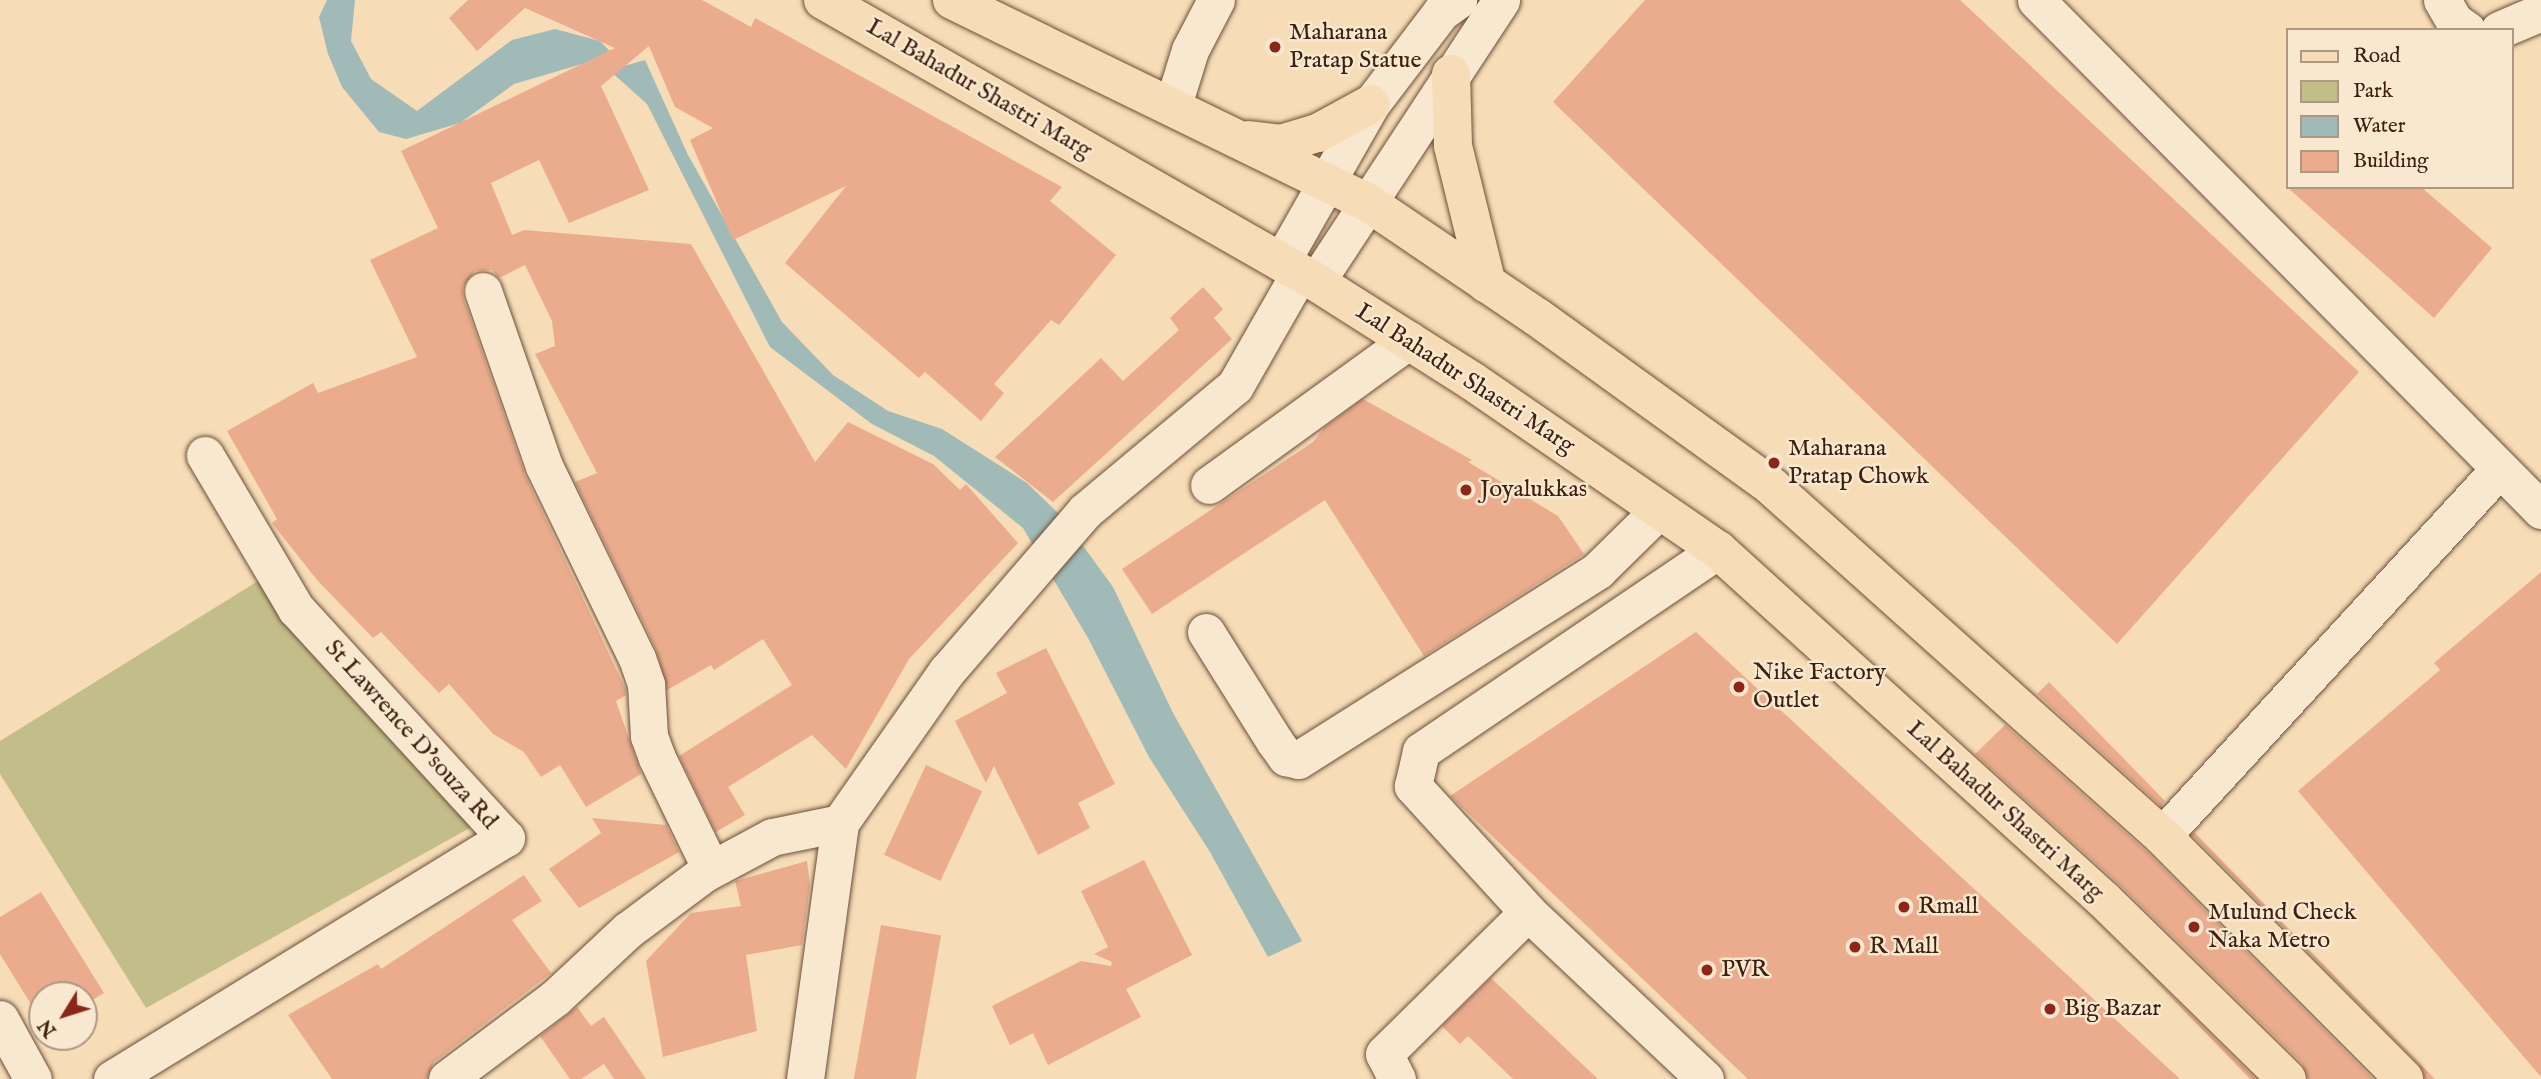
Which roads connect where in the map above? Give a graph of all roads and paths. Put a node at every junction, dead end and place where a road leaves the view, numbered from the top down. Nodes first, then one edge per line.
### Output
1 (823, 0) edge
2 (952, 0) edge
3 (1216, 0) edge
4 (1501, 0) edge
5 (2036, 0) edge
6 (2442, 0) edge
7 (1445, 4) edge
8 (2541, 12) edge
9 (2464, 28) edge
10 (2504, 28) edge
11 (1460, 60) junction
12 (1371, 104) junction
13 (1173, 105) junction
14 (1240, 139) junction
15 (1326, 181) junction
16 (1367, 202) junction
17 (1299, 272) junction
18 (1488, 284) junction
19 (484, 290) dead end
20 (1409, 340) junction
21 (205, 456) dead end
22 (2499, 468) junction
23 (1209, 485) dead end
24 (1659, 510) junction
25 (2541, 510) edge
26 (1718, 550) junction
27 (1206, 632) dead end
28 (840, 823) junction
29 (2162, 836) junction
30 (711, 869) junction
31 (1528, 912) junction
32 (0, 1019) edge
33 (33, 1079) edge
34 (111, 1079) edge
35 (447, 1079) edge
36 (805, 1079) edge
37 (1396, 1079) edge
38 (1705, 1079) edge
39 (2287, 1079) edge
40 (2404, 1079) edge

1 - 17 main road, Lal Bahadur Shastri Marg
2 - 13 main road
3 - 13 street
4 - 11 street
5 - 22 street
6 - 9 street
7 - 11 street
7 - 12 street
8 - 10 street
11 - 16 street
11 - 18 main road
12 - 14 main road
12 - 15 street
13 - 14 main road
14 - 15 main road
15 - 16 main road
15 - 17 street
16 - 17 street
16 - 18 main road
17 - 20 main road, Lal Bahadur Shastri Marg
17 - 28 street
18 - 29 main road
19 - 30 street
20 - 23 street
20 - 24 main road, Lal Bahadur Shastri Marg
21 - 34 street, St Lawrence D'souza Rd
22 - 25 street
22 - 29 street
24 - 26 main road, Lal Bahadur Shastri Marg
24 - 27 street
26 - 31 street
26 - 39 main road, Lal Bahadur Shastri Marg
28 - 30 street
28 - 36 street
29 - 40 main road
30 - 35 street
31 - 37 street
31 - 38 street
32 - 33 street

